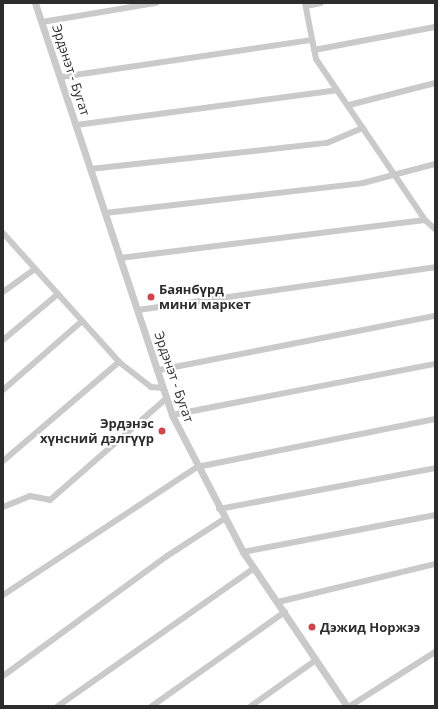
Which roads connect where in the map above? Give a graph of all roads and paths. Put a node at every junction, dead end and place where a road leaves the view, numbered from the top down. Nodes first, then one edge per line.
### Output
1 (35, 3) edge
2 (156, 3) edge
3 (321, 3) edge
4 (306, 5) edge
5 (42, 22) junction
6 (435, 27) edge
7 (312, 40) junction
8 (314, 50) junction
9 (61, 77) junction
10 (435, 83) edge
11 (337, 90) junction
12 (349, 105) junction
13 (76, 125) junction
14 (362, 128) junction
15 (435, 164) edge
16 (90, 169) junction
17 (395, 175) junction
18 (105, 213) junction
19 (425, 220) junction
20 (435, 229) edge
21 (3, 233) edge
22 (120, 258) junction
23 (435, 267) edge
24 (35, 269) junction
25 (3, 292) edge
26 (58, 294) junction
27 (138, 310) junction
28 (435, 316) edge
29 (82, 321) junction
30 (3, 340) edge
31 (119, 362) junction
32 (435, 364) edge
33 (159, 370) junction
34 (163, 388) junction
35 (3, 390) edge
36 (167, 398) junction
37 (172, 415) junction
38 (435, 419) edge
39 (3, 461) edge
40 (197, 467) junction
41 (435, 468) edge
42 (5, 505) edge
43 (219, 509) junction
44 (435, 515) edge
45 (224, 518) junction
46 (243, 552) junction
47 (435, 564) edge
48 (254, 568) junction
49 (3, 595) edge
50 (278, 602) junction
51 (285, 612) junction
52 (435, 652) edge
53 (316, 660) junction
54 (3, 676) edge
55 (58, 706) edge
56 (152, 706) edge
57 (251, 706) edge
58 (348, 706) edge

1 - 5 street, Эрдэнэт - Бугат
2 - 5 street
3 - 4 street
4 - 7 street
5 - 9 street, Эрдэнэт - Бугат
6 - 8 street
7 - 8 street
7 - 9 street
8 - 11 street
9 - 13 street, Эрдэнэт - Бугат
10 - 12 street
11 - 12 street
11 - 13 street
12 - 14 street
13 - 16 street, Эрдэнэт - Бугат
14 - 16 street
14 - 17 street
15 - 17 street
16 - 18 street, Эрдэнэт - Бугат
17 - 18 street
17 - 19 street
18 - 22 street, Эрдэнэт - Бугат
19 - 20 street
19 - 22 street
21 - 24 street
22 - 27 street, Эрдэнэт - Бугат
23 - 27 street
24 - 25 street
24 - 26 street
26 - 29 street
26 - 30 street
27 - 33 street, Эрдэнэт - Бугат
28 - 33 street
29 - 31 street
29 - 35 street
31 - 34 street
31 - 39 street
32 - 37 street
33 - 34 street, Эрдэнэт - Бугат
34 - 36 street, Эрдэнэт - Бугат
36 - 37 street, Эрдэнэт - Бугат
36 - 42 street
37 - 40 street, Эрдэнэт - Бугат
38 - 40 street
40 - 43 street, Эрдэнэт - Бугат
40 - 49 street
41 - 43 street
43 - 45 street, Эрдэнэт - Бугат
44 - 46 street
45 - 46 street, Эрдэнэт - Бугат
45 - 54 street
46 - 48 street, Эрдэнэт - Бугат
47 - 50 street
48 - 50 street, Эрдэнэт - Бугат
48 - 55 street
50 - 51 street, Эрдэнэт - Бугат
51 - 53 street, Эрдэнэт - Бугат
51 - 56 street
52 - 58 street
53 - 57 street
53 - 58 street, Эрдэнэт - Бугат

